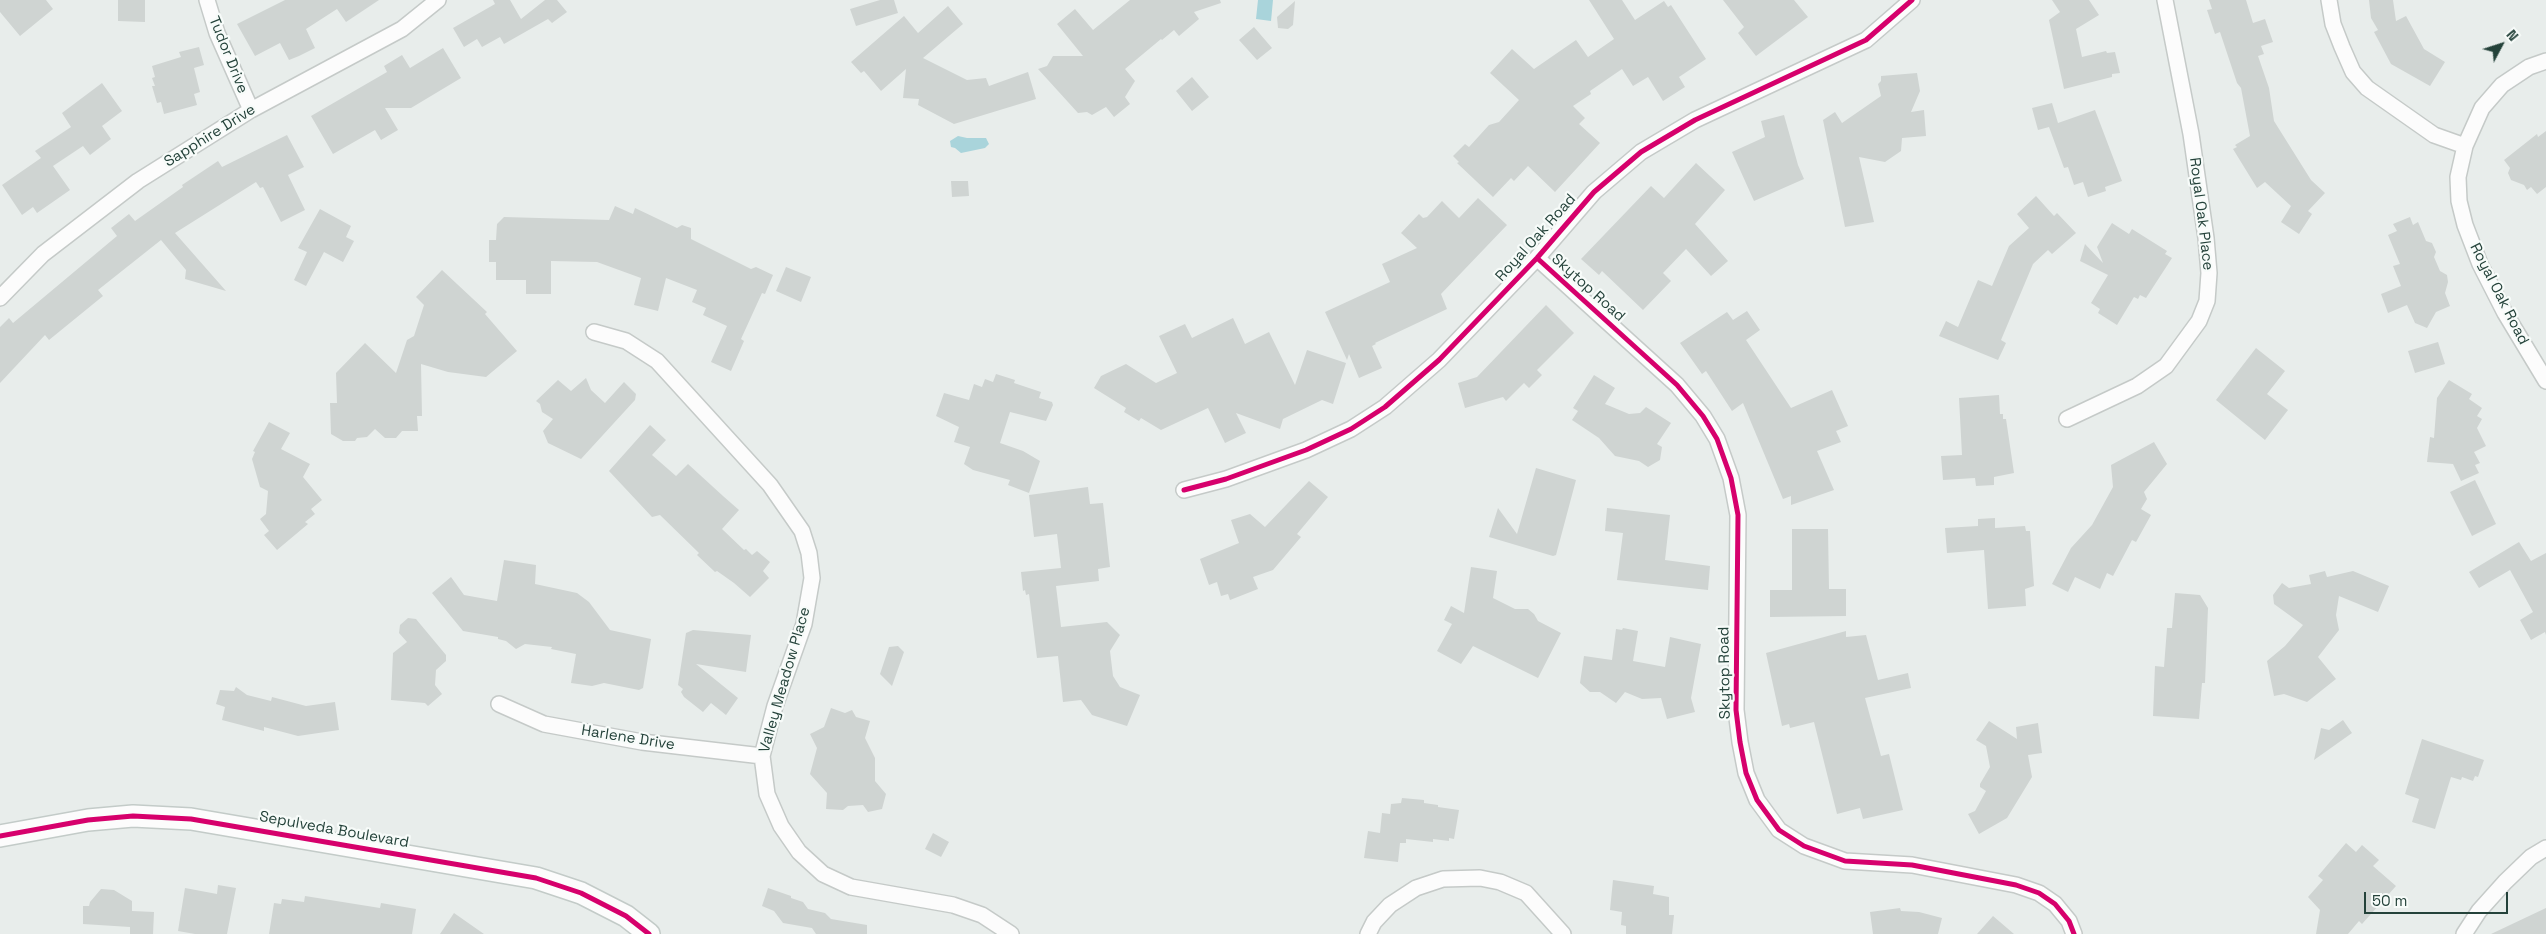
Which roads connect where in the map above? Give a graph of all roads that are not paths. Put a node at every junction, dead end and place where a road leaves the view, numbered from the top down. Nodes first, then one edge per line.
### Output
1 (207, 0) edge
2 (438, 0) edge
3 (1912, 0) edge
4 (2165, 0) edge
5 (2329, 0) edge
6 (2546, 61) edge
7 (251, 110) junction
8 (2465, 146) junction
9 (1537, 258) junction
10 (0, 298) edge
11 (594, 332) dead end
12 (2546, 381) edge
13 (2067, 419) dead end
14 (1184, 490) dead end
15 (499, 704) dead end
16 (762, 756) junction
17 (0, 836) edge
18 (2546, 848) edge
19 (649, 934) edge
20 (1011, 934) edge
21 (1368, 934) edge
22 (1562, 934) edge
23 (2074, 934) edge
24 (2464, 934) edge

1 - 7 street, Tudor Drive
2 - 7 street, Sapphire Drive
3 - 9 street, Royal Oak Road
4 - 13 street, Royal Oak Place
5 - 8 street
6 - 8 street, Royal Oak Road
7 - 10 street, Sapphire Drive
8 - 12 street, Royal Oak Road
9 - 14 street, Royal Oak Road
9 - 23 street, Skytop Road
11 - 16 street, Valley Meadow Place
15 - 16 street, Harlene Drive
16 - 20 street, Valley Meadow Place
17 - 19 main road, Sepulveda Boulevard
18 - 24 street
21 - 22 street

